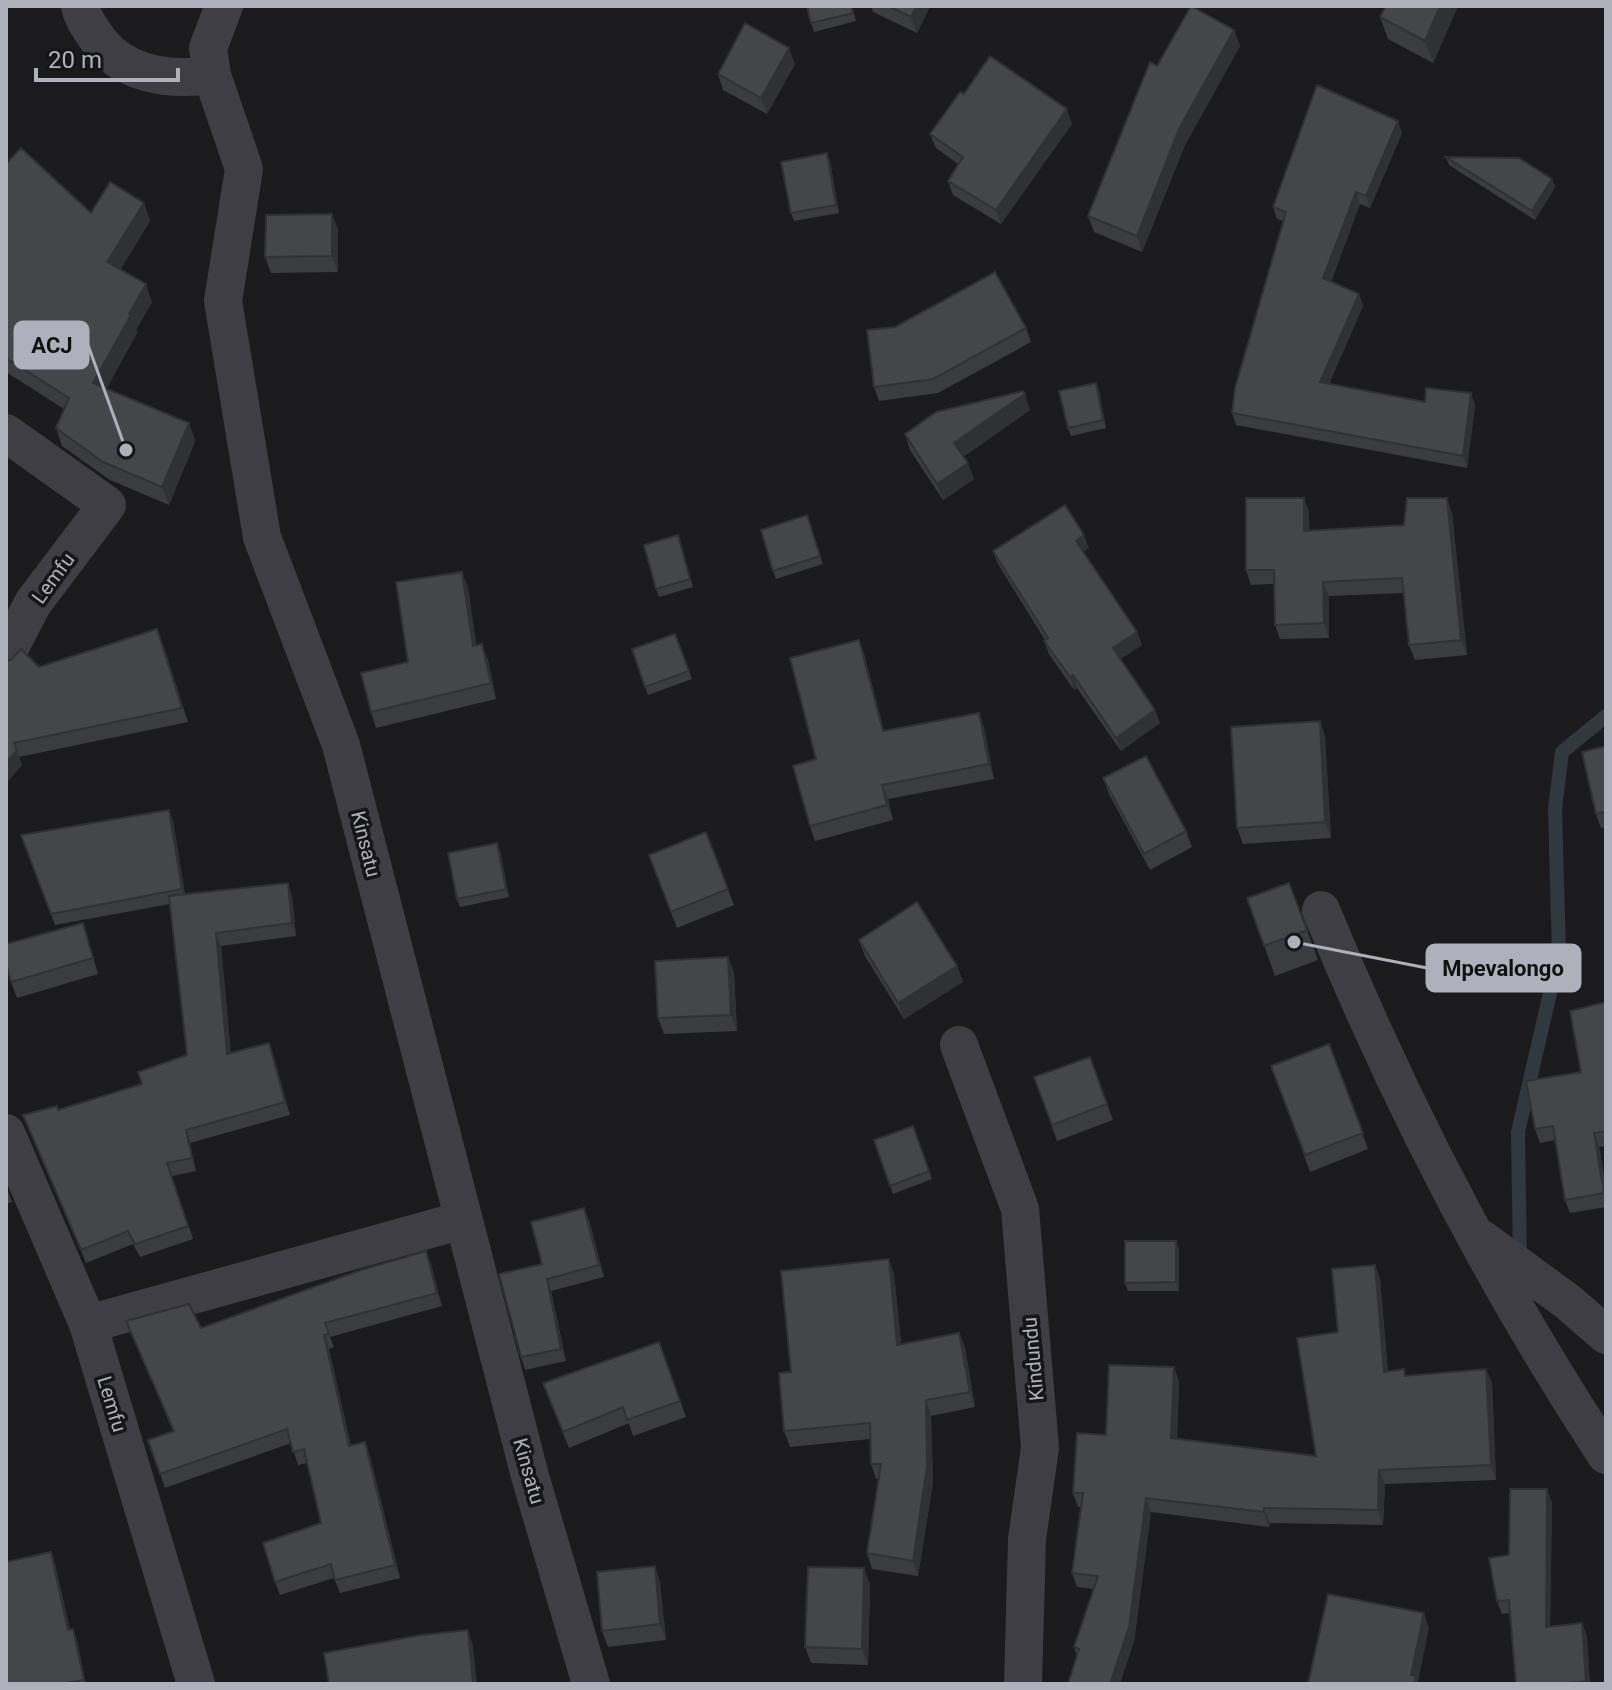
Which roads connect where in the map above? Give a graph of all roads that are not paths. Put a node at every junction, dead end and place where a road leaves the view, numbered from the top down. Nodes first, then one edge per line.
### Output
1 (80, 6) edge
2 (224, 6) edge
3 (212, 75) junction
4 (6, 433) edge
5 (6, 655) edge
6 (1321, 910) dead end
7 (959, 1045) dead end
8 (6, 1133) edge
9 (463, 1220) junction
10 (1470, 1229) junction
11 (88, 1324) junction
12 (1606, 1335) edge
13 (1606, 1455) edge
14 (196, 1684) edge
15 (591, 1684) edge
16 (1023, 1684) edge

1 - 3 street
2 - 3 street, Kinsatu
3 - 9 street, Kinsatu
4 - 5 street, Lemfu
6 - 10 street
7 - 16 street, Kindundu
8 - 11 street, Lemfu
9 - 11 street
9 - 15 street, Kinsatu
10 - 12 street
10 - 13 street
11 - 14 street, Lemfu

